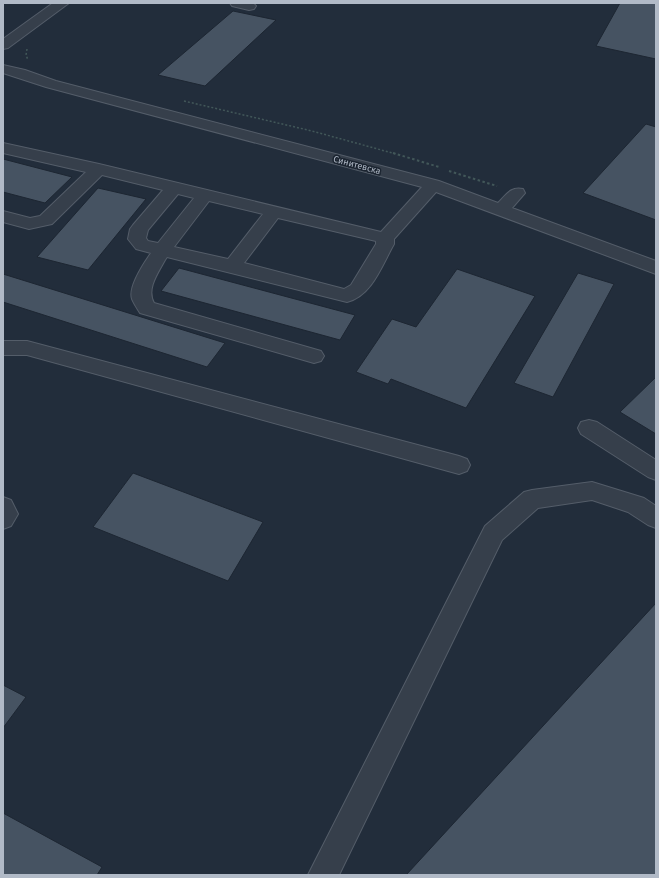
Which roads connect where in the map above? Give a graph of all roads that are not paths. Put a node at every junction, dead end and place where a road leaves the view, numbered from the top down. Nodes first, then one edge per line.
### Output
1 (62, 3) edge
2 (17, 35) junction
3 (3, 45) edge
4 (8, 76) edge
5 (3, 148) edge
6 (99, 169) junction
7 (433, 185) junction
8 (174, 188) junction
9 (517, 193) dead end
10 (204, 196) junction
11 (501, 210) junction
12 (273, 213) junction
13 (3, 216) edge
14 (385, 238) junction
15 (162, 249) junction
16 (232, 266) junction
17 (656, 268) edge
18 (3, 348) edge
19 (314, 356) dead end
20 (589, 428) dead end
21 (459, 465) dead end
22 (656, 471) edge
23 (3, 507) edge
24 (656, 518) edge
25 (3, 519) edge
26 (323, 875) edge

1 - 2 street
2 - 3 street
2 - 4 street
4 - 7 street, Синитевска
5 - 6 street
6 - 8 street
6 - 13 street
7 - 11 street, Синитевска
7 - 14 street
8 - 10 street
8 - 15 street
9 - 11 street
10 - 12 street
10 - 15 street
11 - 17 street, Синитевска
12 - 14 street
12 - 16 street
14 - 16 street
15 - 16 street
15 - 19 street
18 - 21 street
20 - 22 street
23 - 25 street
24 - 26 street

